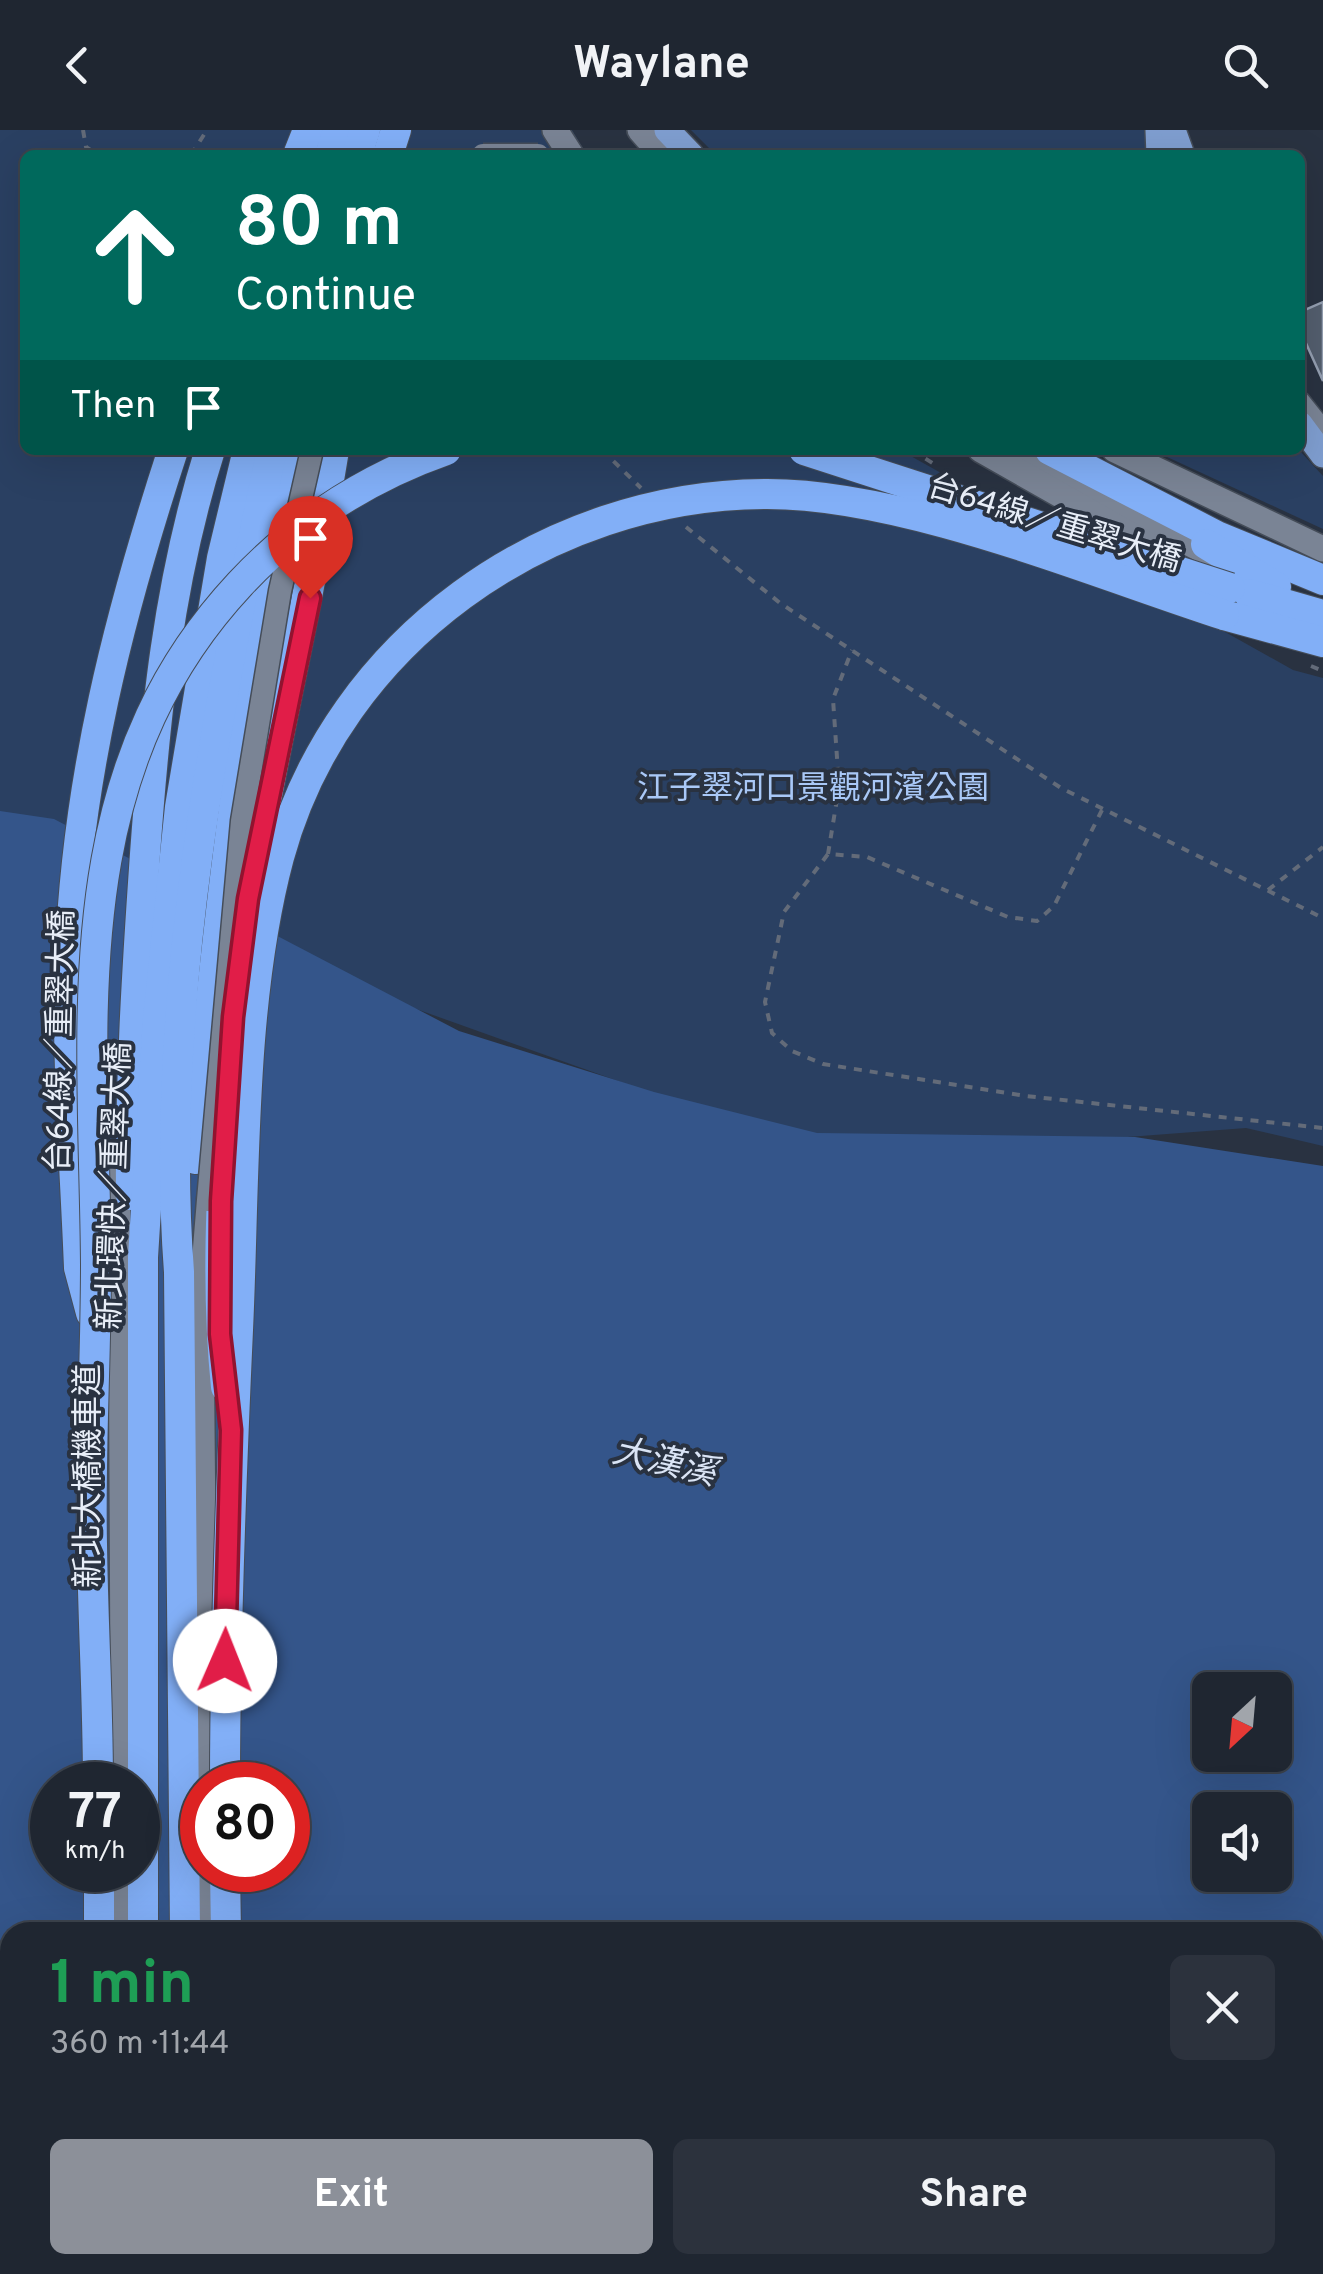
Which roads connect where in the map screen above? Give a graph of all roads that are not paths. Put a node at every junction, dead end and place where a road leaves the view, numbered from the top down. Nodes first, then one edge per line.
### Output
1 (640, 130) edge
2 (673, 150) edge
3 (1305, 409) edge
4 (1305, 431) edge
5 (1323, 432) edge
6 (1305, 442) edge
7 (171, 455) edge
8 (195, 455) edge
9 (209, 455) edge
10 (247, 455) edge
11 (271, 455) edge
12 (298, 455) edge
13 (311, 455) edge
14 (333, 455) edge
15 (432, 455) edge
16 (823, 455) edge
17 (989, 455) edge
18 (1017, 455) edge
19 (1035, 455) edge
20 (1058, 455) edge
21 (1081, 455) edge
22 (1126, 455) edge
23 (1323, 455) edge
24 (1323, 466) edge
25 (1323, 549) edge
26 (1225, 561) junction
27 (1323, 580) edge
28 (1276, 587) junction
29 (1323, 612) edge
30 (1323, 642) edge
31 (144, 1257) junction
32 (179, 1272) junction
33 (96, 1332) junction
34 (231, 1430) junction
35 (97, 1762) edge
36 (122, 1762) edge
37 (206, 1762) edge
38 (225, 1762) edge
39 (98, 1892) edge
40 (119, 1892) edge
41 (209, 1892) edge
42 (226, 1892) edge
43 (99, 1922) edge
44 (118, 1922) edge
45 (144, 1922) edge
46 (184, 1922) edge
47 (210, 1922) edge
48 (226, 1922) edge

1 - 2 main road
3 - 5 street
4 - 23 main road
6 - 24 street
7 - 33 highway, bridge
8 - 36 street, 新北大橋機車道, bridge
9 - 31 highway, bridge
10 - 31 highway, 新北環快／重翠大橋, bridge
11 - 32 highway, 新北環快／重翠大橋, bridge
12 - 32 highway, bridge
13 - 37 street, bridge
14 - 34 highway, bridge
15 - 33 highway, 台64線／重翠大橋, bridge
16 - 26 highway, 台64線／重翠大橋, bridge
17 - 28 main road
18 - 26 street
19 - 26 highway
20 - 26 highway
21 - 26 street
22 - 25 main road
26 - 27 highway
26 - 28 highway
26 - 29 highway
26 - 30 highway
26 - 34 highway, 台64線／重翠大橋, bridge
28 - 29 main road
31 - 45 highway, 新北環快／重翠大橋
32 - 46 highway, 新北環快／重翠大橋
33 - 35 highway, 台64線／重翠大橋, bridge
34 - 38 highway, 台64線／重翠大橋, bridge
39 - 43 highway
40 - 44 street
41 - 47 street
42 - 48 highway

